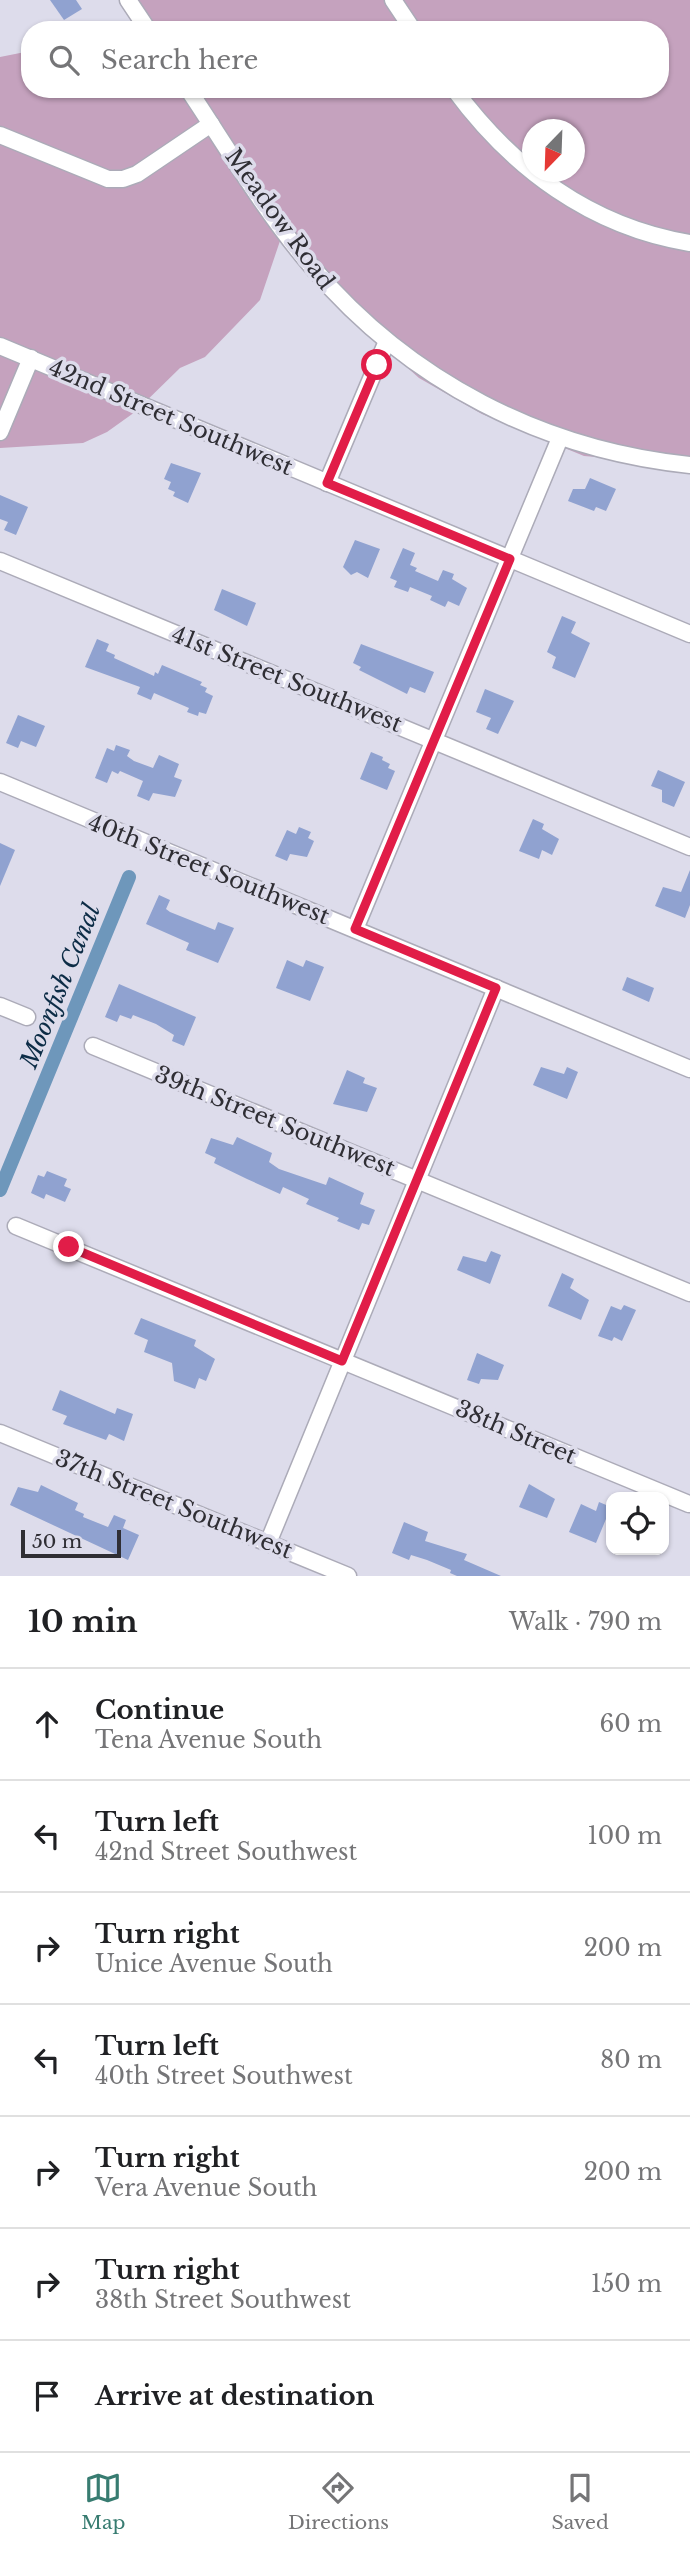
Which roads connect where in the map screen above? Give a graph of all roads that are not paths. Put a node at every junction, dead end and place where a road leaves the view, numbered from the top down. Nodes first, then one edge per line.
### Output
1 (128, 0) edge
2 (393, 0) edge
3 (142, 21) edge
4 (407, 21) edge
5 (194, 98) edge
6 (462, 98) edge
7 (211, 124) junction
8 (0, 135) edge
9 (690, 243) edge
10 (387, 341) junction
11 (0, 346) edge
12 (31, 358) junction
13 (0, 432) edge
14 (560, 438) junction
15 (690, 466) edge
16 (327, 483) junction
17 (510, 559) junction
18 (0, 561) edge
19 (690, 634) edge
20 (435, 740) junction
21 (0, 782) edge
22 (690, 847) edge
23 (355, 929) junction
24 (496, 988) junction
25 (0, 1006) edge
26 (27, 1017) dead end
27 (93, 1046) dead end
28 (690, 1069) edge
29 (417, 1180) junction
30 (16, 1226) dead end
31 (690, 1293) edge
32 (342, 1361) junction
33 (0, 1433) edge
34 (689, 1504) edge
35 (268, 1543) junction
36 (348, 1576) edge

1 - 3 street
2 - 4 street
5 - 7 street, Meadow Road
6 - 9 street
7 - 8 street
7 - 10 street, Meadow Road
10 - 14 street, Meadow Road
10 - 16 street
11 - 12 street, 42nd Street Southwest
12 - 13 street
12 - 16 street, 42nd Street Southwest
14 - 15 street, Meadow Road
14 - 17 street
16 - 17 street, 42nd Street Southwest
17 - 19 street, 42nd Street Southwest
17 - 20 street
18 - 20 street, 41st Street Southwest
20 - 22 street, 41st Street Southwest
20 - 23 street
21 - 23 street, 40th Street Southwest
23 - 24 street, 40th Street Southwest
24 - 28 street, 40th Street Southwest
24 - 29 street
25 - 26 street
27 - 29 street, 39th Street Southwest
29 - 31 street, 39th Street Southwest
29 - 32 street
30 - 32 street, 38th Street
32 - 34 street, 38th Street
32 - 35 street
33 - 35 street, 37th Street Southwest
35 - 36 street, 37th Street Southwest

